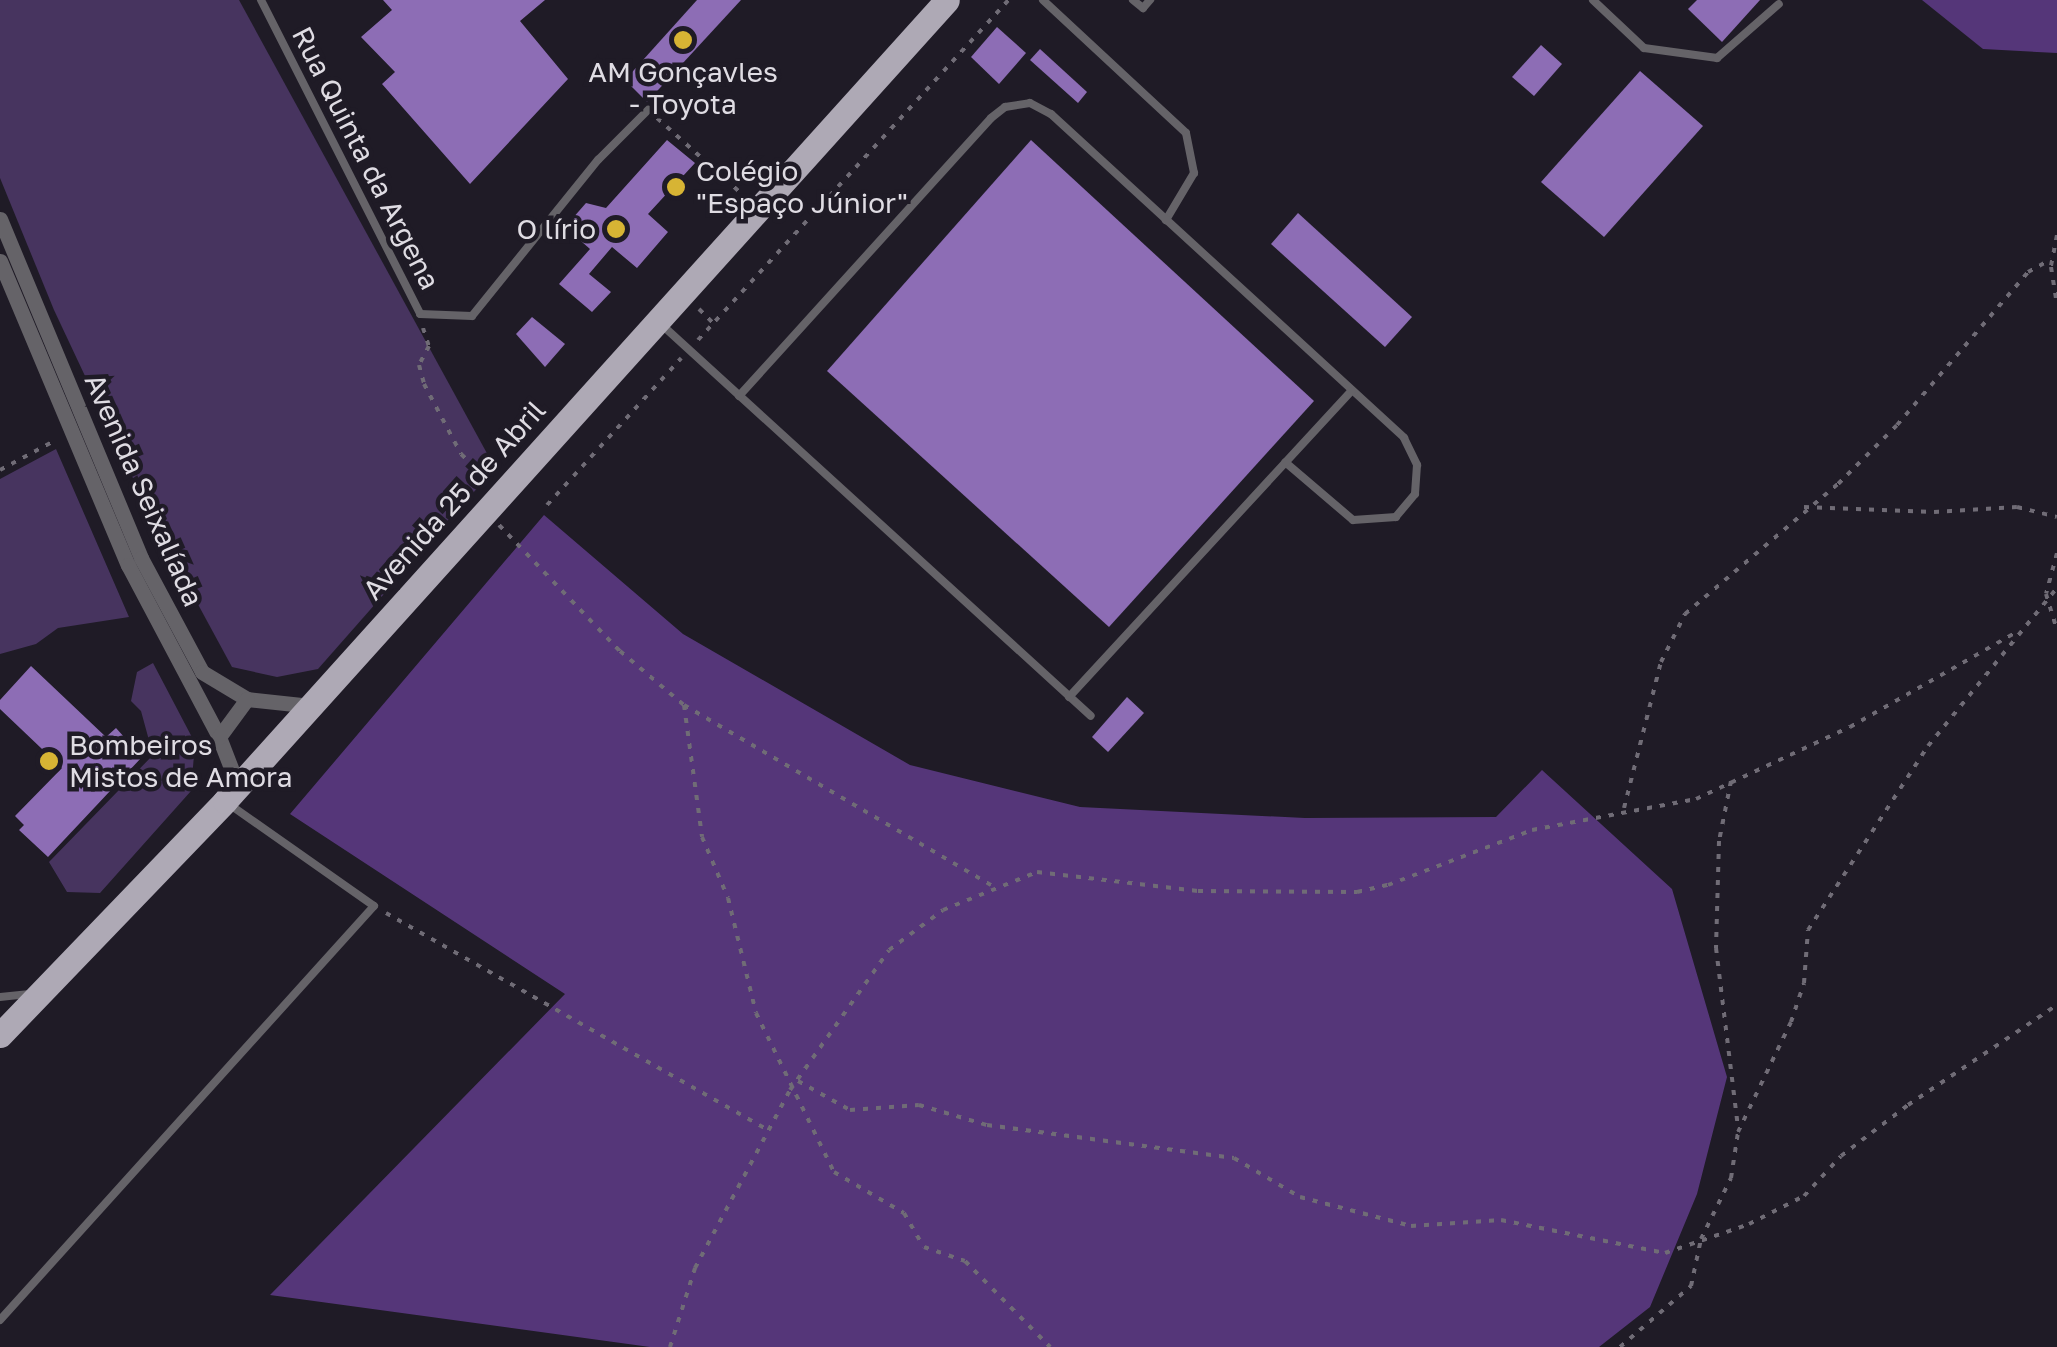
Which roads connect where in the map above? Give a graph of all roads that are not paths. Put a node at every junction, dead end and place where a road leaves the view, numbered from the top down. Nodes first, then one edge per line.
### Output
1 (262, 0) edge
2 (947, 0) edge
3 (1043, 0) edge
4 (1134, 0) edge
5 (1150, 0) edge
6 (1593, 0) edge
7 (1779, 4) dead end
8 (648, 110) road end
9 (0, 219) edge
10 (1166, 220) junction
11 (0, 261) edge
12 (656, 318) junction
13 (1352, 391) junction
14 (738, 396) junction
15 (1285, 462) junction
16 (1069, 697) junction
17 (247, 700) junction
18 (311, 706) junction
19 (1091, 716) dead end
20 (219, 736) junction
21 (231, 793) junction
22 (41, 994) junction
23 (0, 997) edge
24 (0, 1035) edge
25 (0, 1320) edge

1 - 8 lane, Rua Quinta da Argena
2 - 12 main road, Avenida 25 de Abril
3 - 10 lane
4 - 5 lane
6 - 7 lane
9 - 17 street, Avenida Seixalíada
10 - 13 lane
10 - 14 lane
11 - 20 street, Avenida Seixalíada
12 - 14 lane
12 - 18 main road, Avenida 25 de Abril
13 - 15 lane
13 - 15 lane
14 - 16 lane
15 - 16 lane
16 - 19 lane
17 - 18 street, Avenida Seixalíada
17 - 20 street
18 - 21 main road, Avenida 25 de Abril
20 - 21 street, Avenida Seixalíada
21 - 22 main road, Avenida 25 de Abril
21 - 25 lane
22 - 23 lane
22 - 24 main road, Avenida 25 de Abril

